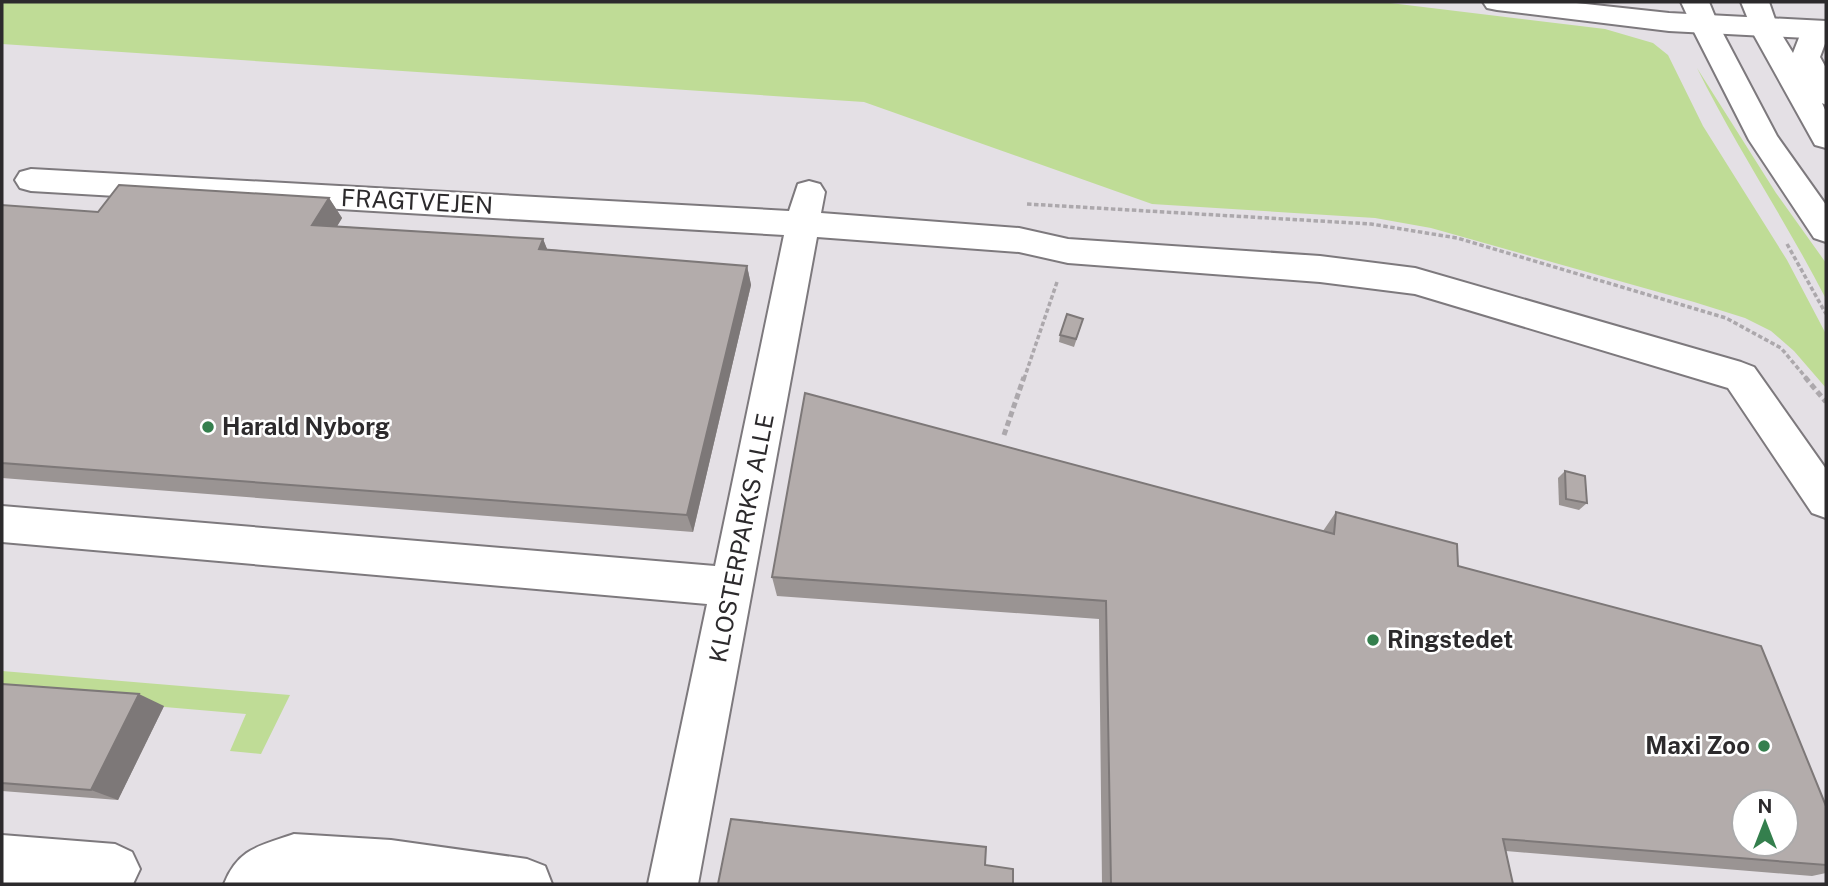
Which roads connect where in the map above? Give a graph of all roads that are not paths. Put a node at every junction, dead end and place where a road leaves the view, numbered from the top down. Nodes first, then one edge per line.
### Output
1 (1497, 2) edge
2 (1730, 13) edge
3 (1826, 30) edge
4 (1826, 95) edge
5 (1826, 138) edge
6 (32, 180) dead end
7 (806, 208) junction
8 (1826, 230) edge
9 (1826, 501) edge
10 (2, 524) edge
11 (733, 587) junction
12 (2, 859) edge
13 (115, 869) dead end
14 (249, 884) edge
15 (527, 884) edge
16 (673, 884) edge

1 - 2 main road
2 - 3 main road
2 - 5 main road
2 - 8 main road
3 - 4 main road
6 - 7 main road, FRAGTVEJEN
7 - 9 main road, FRAGTVEJEN
7 - 11 main road, KLOSTERPARKS ALLE
10 - 11 main road
11 - 16 main road, KLOSTERPARKS ALLE
12 - 13 main road
14 - 15 main road

